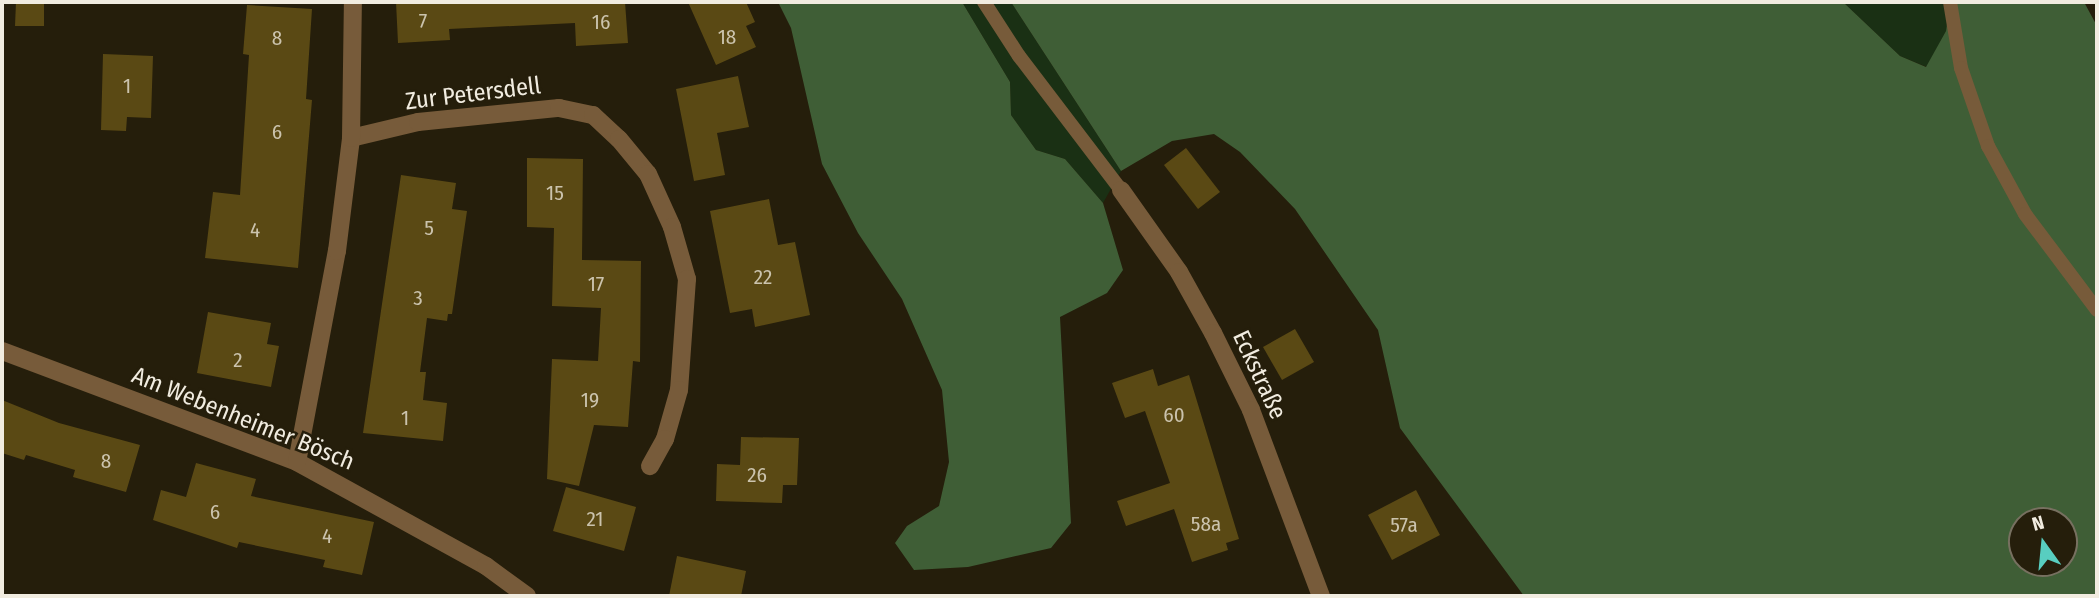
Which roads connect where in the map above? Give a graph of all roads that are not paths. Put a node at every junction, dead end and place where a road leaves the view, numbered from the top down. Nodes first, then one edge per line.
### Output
1 (354, 2) edge
2 (984, 2) edge
3 (1950, 2) edge
4 (351, 138) junction
5 (1121, 190) joint
6 (2097, 310) edge
7 (2, 351) edge
8 (297, 462) junction
9 (650, 466) dead end
10 (527, 596) edge
11 (1321, 596) edge

1 - 4 street
2 - 5 lane
3 - 6 lane
4 - 8 street
4 - 9 street, Zur Petersdell
5 - 11 street, Eckstraße
7 - 8 street, Am Webenheimer Bösch
8 - 10 street, Am Webenheimer Bösch

